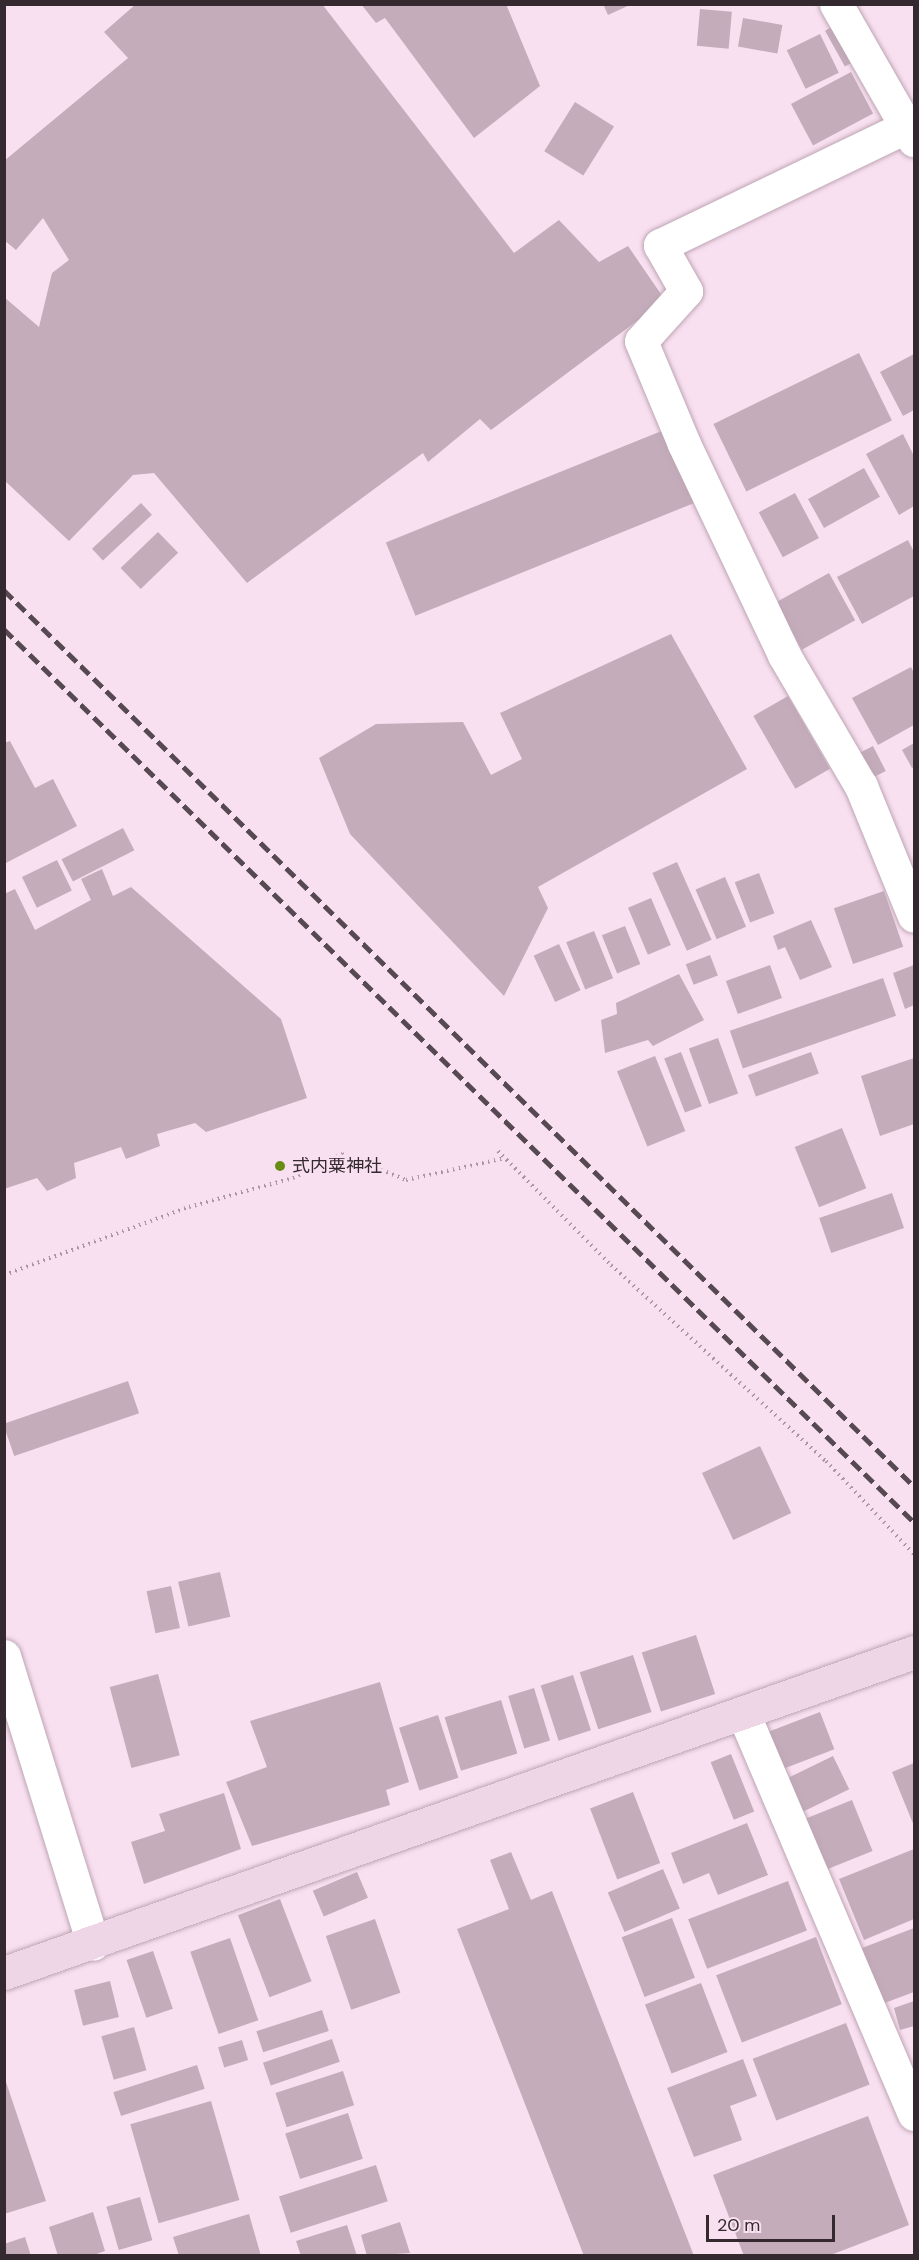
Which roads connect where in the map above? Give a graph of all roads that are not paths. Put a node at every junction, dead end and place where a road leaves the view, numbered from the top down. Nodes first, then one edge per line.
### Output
1 (836, 4) edge
2 (912, 130) edge
3 (915, 916) edge
4 (915, 1652) edge
5 (4, 1656) edge
6 (743, 1713) junction
7 (93, 1944) junction
8 (4, 1973) edge
9 (915, 2114) edge

1 - 2 street
2 - 3 street
4 - 6 street
5 - 7 street
6 - 7 street
6 - 9 street
7 - 8 street

